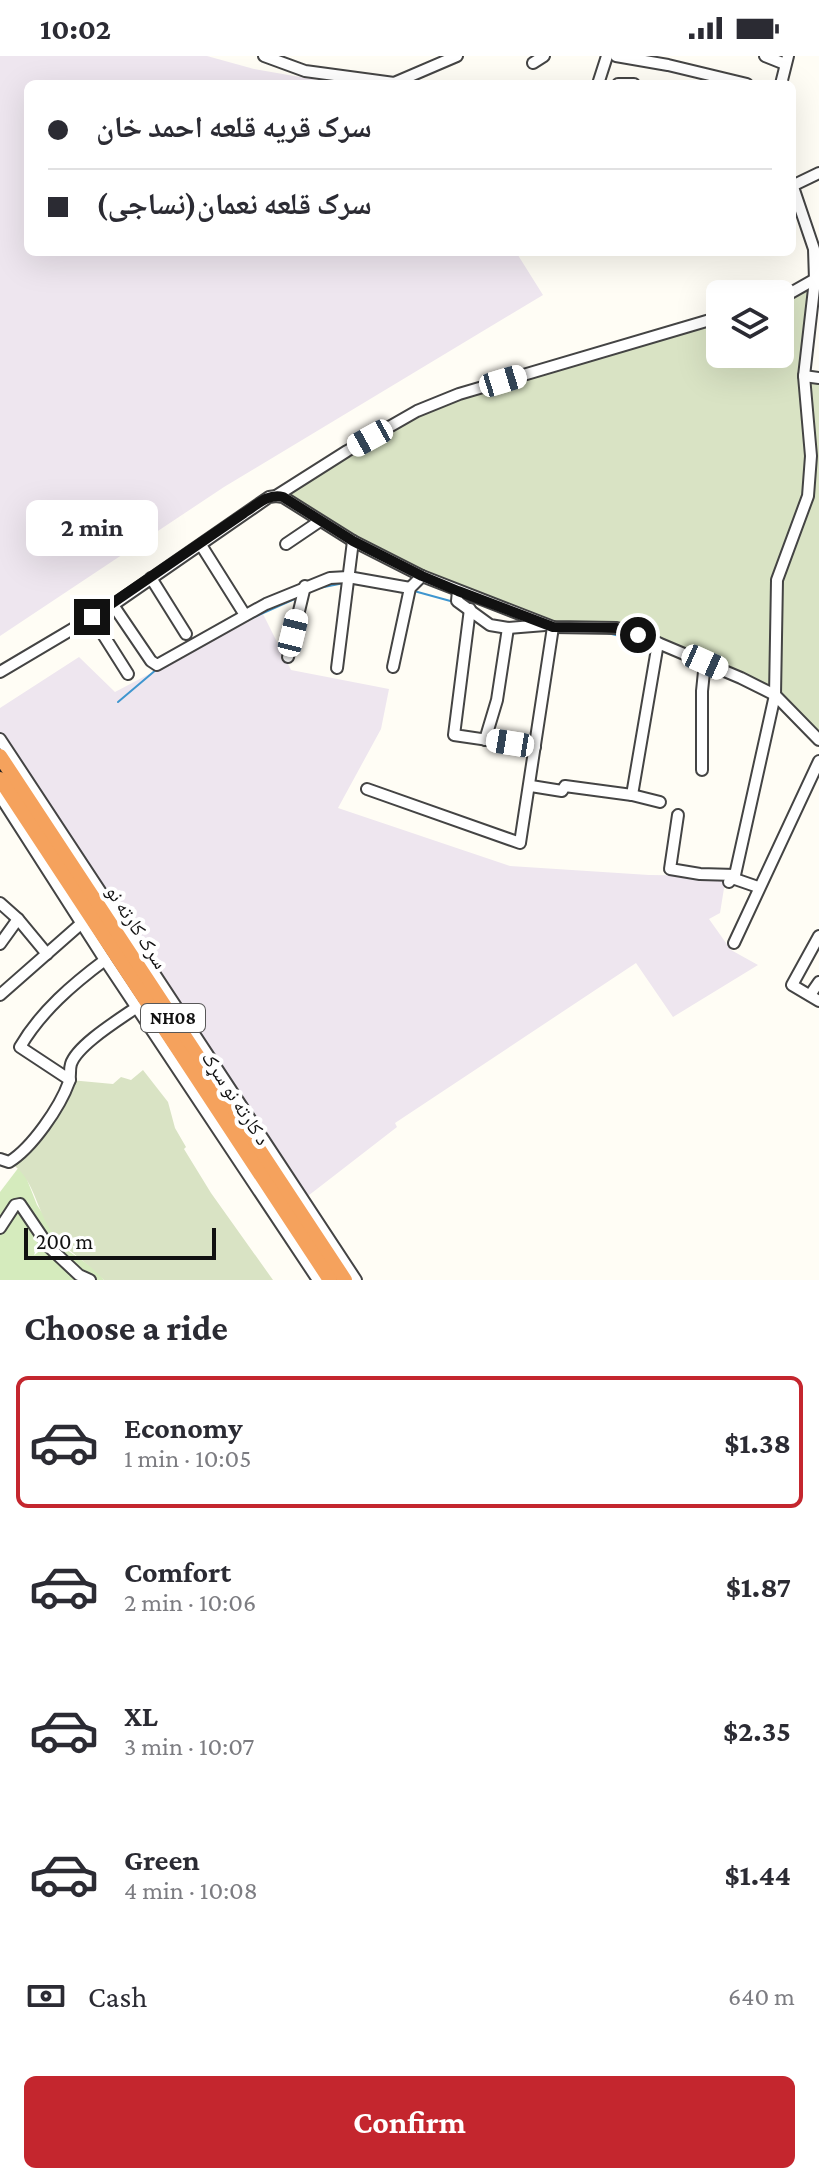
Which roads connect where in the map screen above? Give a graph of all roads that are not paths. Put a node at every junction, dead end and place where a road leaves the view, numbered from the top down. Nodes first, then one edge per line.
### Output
1 (264, 56) edge
2 (457, 56) edge
3 (544, 56) edge
4 (607, 56) edge
5 (616, 56) edge
6 (765, 56) edge
7 (786, 60) edge
8 (533, 63) dead end
9 (422, 79) edge
10 (372, 80) edge
11 (598, 80) edge
12 (730, 80) edge
13 (782, 80) edge
14 (819, 173) edge
15 (796, 183) edge
16 (796, 194) edge
17 (817, 279) edge
18 (794, 291) edge
19 (815, 301) edge
20 (815, 318) edge
21 (706, 321) edge
22 (804, 376) junction
23 (819, 378) edge
24 (276, 496) junction
25 (320, 521) junction
26 (353, 541) junction
27 (286, 544) dead end
28 (201, 545) junction
29 (422, 576) junction
30 (348, 577) junction
31 (151, 578) junction
32 (305, 586) junction
33 (410, 588) junction
34 (458, 591) junction
35 (113, 605) junction
36 (470, 609) junction
37 (245, 615) junction
38 (92, 617) junction
39 (550, 626) junction
40 (508, 628) junction
41 (186, 634) dead end
42 (658, 643) junction
43 (288, 657) dead end
44 (705, 662) junction
45 (393, 667) dead end
46 (337, 668) dead end
47 (0, 672) edge
48 (128, 674) dead end
49 (775, 695) junction
50 (0, 739) edge
51 (485, 740) junction
52 (819, 740) edge
53 (535, 747) junction
54 (0, 756) edge
55 (819, 761) edge
56 (702, 770) dead end
57 (0, 779) edge
58 (531, 786) junction
59 (367, 789) dead end
60 (632, 795) junction
61 (6, 800) edge
62 (660, 802) dead end
63 (678, 815) dead end
64 (732, 878) junction
65 (758, 887) junction
66 (0, 903) edge
67 (18, 919) junction
68 (83, 922) junction
69 (819, 936) edge
70 (734, 943) dead end
71 (0, 944) edge
72 (47, 954) junction
73 (105, 960) junction
74 (819, 982) edge
75 (0, 995) edge
76 (814, 998) edge
77 (137, 1007) junction
78 (70, 1080) junction
79 (0, 1159) edge
80 (0, 1228) edge
81 (323, 1269) edge
82 (82, 1278) edge
83 (330, 1280) edge
84 (345, 1280) edge
85 (356, 1280) edge

1 - 10 street
2 - 9 street
3 - 8 street
4 - 11 street
5 - 12 street
6 - 7 street
7 - 13 street
14 - 15 street
16 - 17 street
17 - 18 street
17 - 19 street
19 - 20 street
20 - 22 street
21 - 24 street
22 - 23 street
22 - 49 street
24 - 25 street
24 - 28 street
25 - 26 street
25 - 27 street
26 - 29 street
26 - 30 street
28 - 31 street
28 - 37 street
29 - 33 street
29 - 34 street
30 - 32 street
30 - 33 street
30 - 46 street
31 - 35 street
31 - 41 street
32 - 37 street
32 - 43 street
33 - 45 street
34 - 36 street
34 - 39 street
35 - 37 street
35 - 38 street
36 - 40 street
36 - 51 street
38 - 47 street
38 - 48 street
39 - 40 street
39 - 42 street
39 - 53 street
40 - 51 street
42 - 44 street
42 - 60 street
44 - 49 street
44 - 56 street
49 - 52 street
49 - 64 street
50 - 85 street
51 - 53 street
53 - 58 street
54 - 81 highway, سرک کارته نو / NH08
55 - 65 street
57 - 61 highway, د کارته نو سړک / NH08
58 - 59 street
58 - 60 street
60 - 62 street
61 - 68 street
61 - 81 highway, د کارته نو سړک / NH08
63 - 64 street
64 - 65 street
65 - 70 street
66 - 67 street
67 - 71 street
67 - 72 street
68 - 72 street
68 - 73 street
69 - 76 street
72 - 75 street
73 - 77 street
73 - 78 street
74 - 76 street
77 - 78 street
77 - 81 street
78 - 79 street
80 - 82 street
81 - 83 highway, د کارته نو سړک / NH08
81 - 84 highway, سرک کارته نو / NH08

